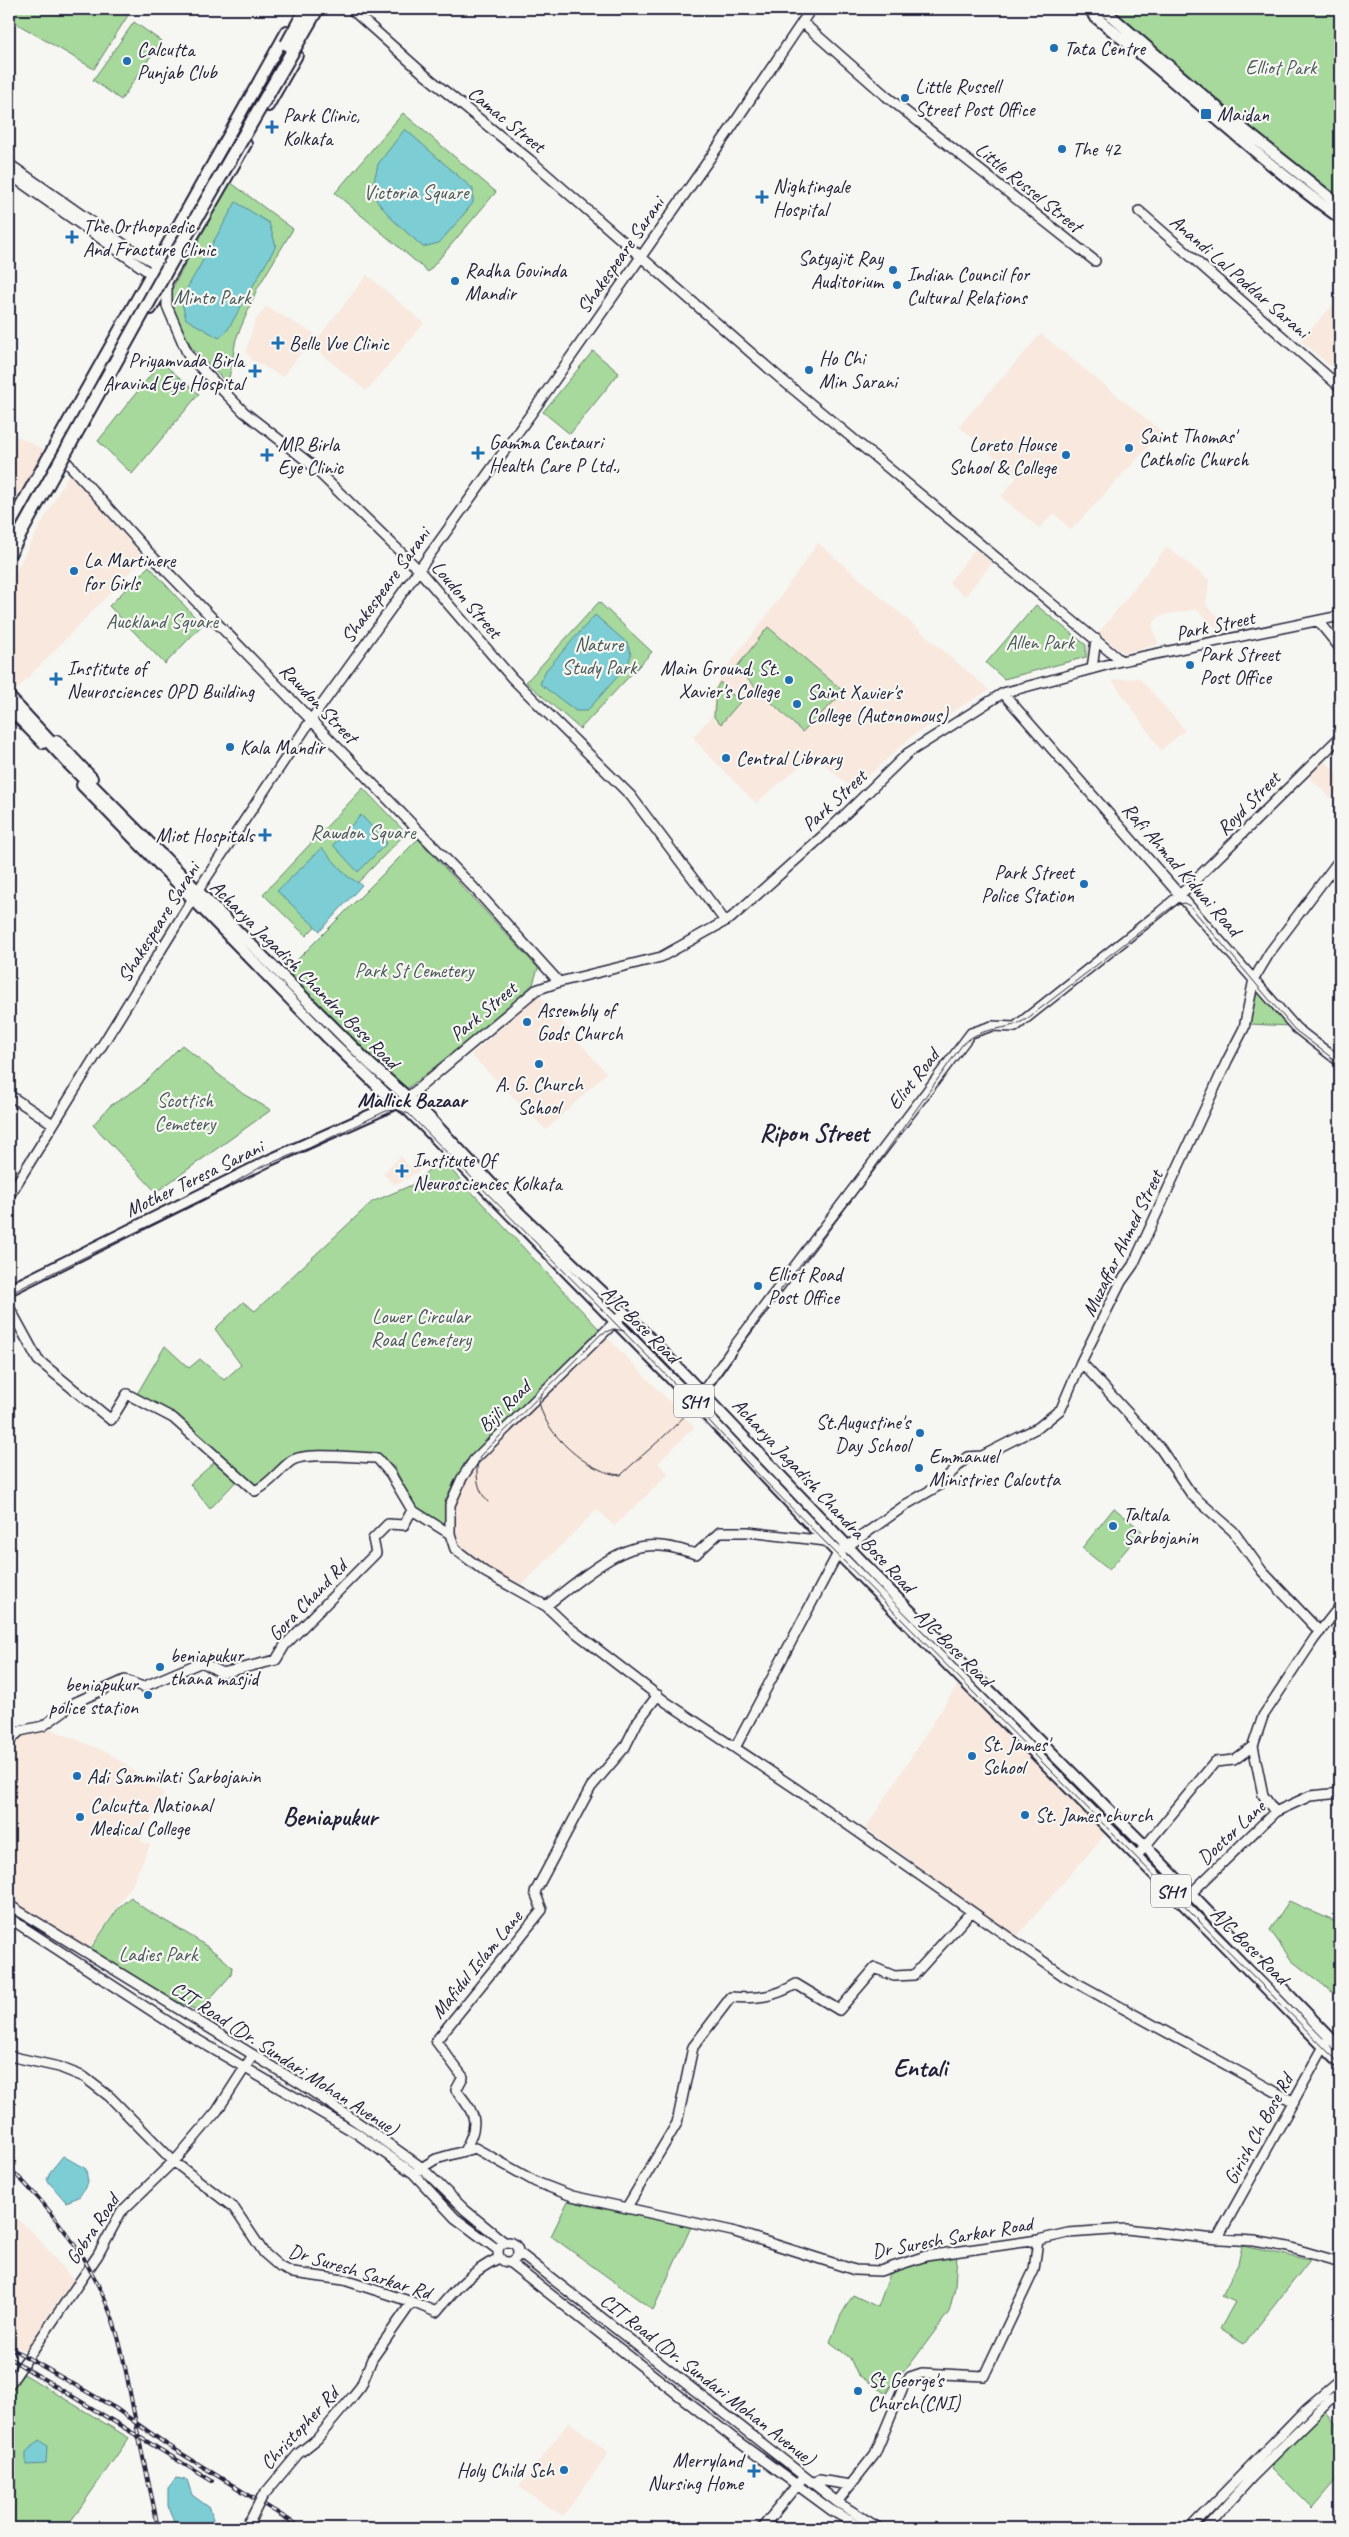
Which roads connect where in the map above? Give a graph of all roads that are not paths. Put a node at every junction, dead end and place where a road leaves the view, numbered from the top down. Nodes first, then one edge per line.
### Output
1 (300, 9) edge
2 (306, 9) edge
3 (317, 9) edge
4 (324, 9) edge
5 (350, 9) edge
6 (811, 9) edge
7 (1090, 9) edge
8 (1103, 9) edge
9 (802, 22) junction
10 (1236, 130) junction
11 (9, 164) edge
12 (9, 174) edge
13 (1340, 206) edge
14 (1139, 211) dead end
15 (1340, 218) edge
16 (641, 256) junction
17 (1095, 261) dead end
18 (154, 268) junction
19 (173, 274) junction
20 (167, 285) junction
21 (1340, 387) edge
22 (54, 448) junction
23 (64, 458) junction
24 (9, 527) edge
25 (13, 538) edge
26 (9, 555) edge
27 (418, 569) junction
28 (1340, 616) edge
29 (1318, 621) junction
30 (1096, 639) junction
31 (1340, 648) edge
32 (1121, 662) junction
33 (1092, 669) junction
34 (9, 690) edge
35 (1003, 692) junction
36 (9, 698) edge
37 (9, 708) edge
38 (311, 720) junction
39 (1340, 737) edge
40 (1340, 859) edge
41 (166, 861) junction
42 (1181, 894) junction
43 (195, 895) junction
44 (726, 921) junction
45 (1254, 979) junction
46 (560, 982) junction
47 (1340, 1062) edge
48 (9, 1095) edge
49 (403, 1101) junction
50 (53, 1124) junction
51 (9, 1196) edge
52 (9, 1290) edge
53 (9, 1307) edge
54 (624, 1313) junction
55 (615, 1322) junction
56 (1081, 1362) junction
57 (702, 1393) junction
58 (695, 1403) junction
59 (412, 1510) junction
60 (450, 1534) junction
61 (826, 1541) junction
62 (847, 1547) junction
63 (838, 1553) junction
64 (546, 1606) junction
65 (1340, 1606) edge
66 (1320, 1632) junction
67 (658, 1695) junction
68 (9, 1741) edge
69 (1253, 1746) junction
70 (735, 1748) junction
71 (1340, 1792) edge
72 (1275, 1812) junction
73 (1145, 1846) junction
74 (1137, 1856) junction
75 (1190, 1894) junction
76 (1182, 1902) junction
77 (9, 1905) edge
78 (971, 1912) junction
79 (9, 1918) edge
80 (1327, 2041) junction
81 (1340, 2048) edge
82 (253, 2055) junction
83 (9, 2056) edge
84 (1340, 2063) edge
85 (245, 2068) junction
86 (1294, 2102) junction
87 (464, 2150) junction
88 (173, 2162) junction
89 (420, 2167) junction
90 (413, 2173) junction
91 (627, 2207) junction
92 (1217, 2239) junction
93 (1038, 2240) junction
94 (504, 2242) junction
95 (518, 2252) junction
96 (498, 2254) junction
97 (509, 2262) junction
98 (1340, 2262) edge
99 (412, 2302) junction
100 (1340, 2380) edge
101 (9, 2385) edge
102 (1340, 2395) edge
103 (804, 2476) junction
104 (812, 2483) junction
105 (798, 2484) junction
106 (850, 2485) junction
107 (837, 2502) junction
108 (244, 2528) edge
109 (762, 2528) edge
110 (862, 2528) edge
111 (879, 2528) edge
112 (1190, 2528) edge
113 (1206, 2528) edge

1 - 18 main road
2 - 25 highway, bridge
3 - 25 highway, bridge
4 - 19 main road
5 - 16 street, Camac Street
6 - 9 street, Shakespeare Sarani
7 - 10 main road
8 - 10 main road
9 - 16 street, Shakespeare Sarani
9 - 17 street, Little Russel Street
10 - 13 main road
10 - 15 main road
11 - 18 street
12 - 18 street
14 - 21 street, Anandi Lal Poddar Sarani
16 - 27 street, Shakespeare Sarani
16 - 30 street, Camac Street
18 - 19 street
18 - 20 street
18 - 22 main road
19 - 20 main road
20 - 23 main road
20 - 27 street, Loudon Street
22 - 23 street, Rawdon Street
22 - 24 main road
23 - 26 main road
23 - 38 street, Rawdon Street
25 - 26 highway, bridge
27 - 38 street, Shakespeare Sarani
27 - 44 street, Loudon Street
28 - 29 street, Park Street
29 - 31 street
29 - 32 street, Park Street
30 - 32 street
30 - 33 street
32 - 33 street, Park Street
33 - 35 street, Park Street
34 - 41 main road, Acharya Jagadish Chandra Bose Road
35 - 42 street, Rafi Ahmad Kidwai Road
35 - 44 street, Park Street
36 - 41 highway
37 - 43 main road, Acharya Jagadish Chandra Bose Road
38 - 43 street, Shakespeare Sarani
38 - 46 street, Rawdon Street
39 - 42 street, Royd Street
40 - 45 street, Muzaffar Ahmed Street
41 - 43 main road, Acharya Jagadish Chandra Bose Road
42 - 45 street, Rafi Ahmad Kidwai Road
42 - 57 street, Eliot Road
43 - 49 main road, Acharya Jagadish Chandra Bose Road
43 - 50 street, Shakespeare Sarani
44 - 46 street, Park Street
45 - 47 street, Rafi Ahmad Kidwai Road
45 - 56 street, Muzaffar Ahmed Street
46 - 49 street, Park Street
48 - 50 street
49 - 52 main road, Mother Teresa Sarani
49 - 54 main road, Acharya Jagadish Chandra Bose Road
49 - 55 main road, AJC Bose Road / SH1
50 - 51 street, Shakespeare Sarani
53 - 59 street
54 - 55 street, Bijli Road
54 - 57 main road, Acharya Jagadish Chandra Bose Road
55 - 58 main road, AJC Bose Road / SH1
55 - 60 street, Bijli Road
56 - 62 street, Muzaffar Ahmed Street
56 - 66 street
57 - 58 street, Eliot Road
57 - 62 main road, Acharya Jagadish Chandra Bose Road
58 - 61 main road, AJC Bose Road / SH1
59 - 60 street
59 - 68 street, Gora Chand Rd
60 - 64 street
61 - 63 main road, AJC Bose Road / SH1
61 - 64 street
62 - 63 street, Muzaffar Ahmed Street
62 - 73 main road, Acharya Jagadish Chandra Bose Road
63 - 70 street
63 - 74 main road, AJC Bose Road / SH1
64 - 67 street
65 - 66 street
66 - 69 street
67 - 70 street
67 - 87 street, Mafidul Islam Lane
69 - 72 street
69 - 73 street
70 - 78 street
71 - 72 street, Doctor Lane
72 - 75 street, Doctor Lane
73 - 74 street
73 - 75 main road, Acharya Jagadish Chandra Bose Road
74 - 76 main road, AJC Bose Road / SH1
75 - 76 street, Doctor Lane
75 - 80 main road, Acharya Jagadish Chandra Bose Road
76 - 80 main road, AJC Bose Road / SH1
77 - 82 street, CIT Road (Dr. Sundari Mohan Avenue)
78 - 86 street
78 - 91 street
79 - 85 street, CIT Road (Dr. Sundari Mohan Avenue)
80 - 81 main road, Acharya Jagadish Chandra Bose Road
80 - 84 main road, AJC Bose Road / SH1
80 - 86 street, Girish Ch Bose Rd
82 - 85 street, Gobra Road
82 - 89 street, CIT Road (Dr. Sundari Mohan Avenue)
83 - 88 street, Dr Suresh Sarkar Rd
85 - 88 street, Gobra Road
85 - 90 street, CIT Road (Dr. Sundari Mohan Avenue)
86 - 92 street, Girish Ch Bose Rd
87 - 89 street, Dr Suresh Sarkar Road
87 - 91 street, Dr Suresh Sarkar Road
88 - 99 street, Dr Suresh Sarkar Rd
88 - 101 street, Gobra Road
89 - 90 street, Dr Suresh Sarkar Road
89 - 94 street, CIT Road (Dr. Sundari Mohan Avenue)
90 - 96 street, CIT Road (Dr. Sundari Mohan Avenue)
91 - 93 street, Dr Suresh Sarkar Road
92 - 93 street, Dr Suresh Sarkar Road
92 - 98 street, Dr Suresh Sarkar Road
93 - 106 street
94 - 95 street
94 - 96 street
95 - 97 street
95 - 103 street, CIT Road (Dr. Sundari Mohan Avenue)
96 - 97 street
96 - 99 street, Dr Suresh Sarkar Rd
97 - 105 street, CIT Road (Dr. Sundari Mohan Avenue)
99 - 108 street, Christopher Rd, bridge
100 - 112 street
102 - 113 street
103 - 104 street, CIT Road (Dr. Sundari Mohan Avenue)
103 - 105 street
104 - 106 street
104 - 107 street, CIT Road (Dr. Sundari Mohan Avenue)
105 - 109 street
105 - 110 street, CIT Road (Dr. Sundari Mohan Avenue)
106 - 107 street
107 - 111 street, CIT Road (Dr. Sundari Mohan Avenue)

